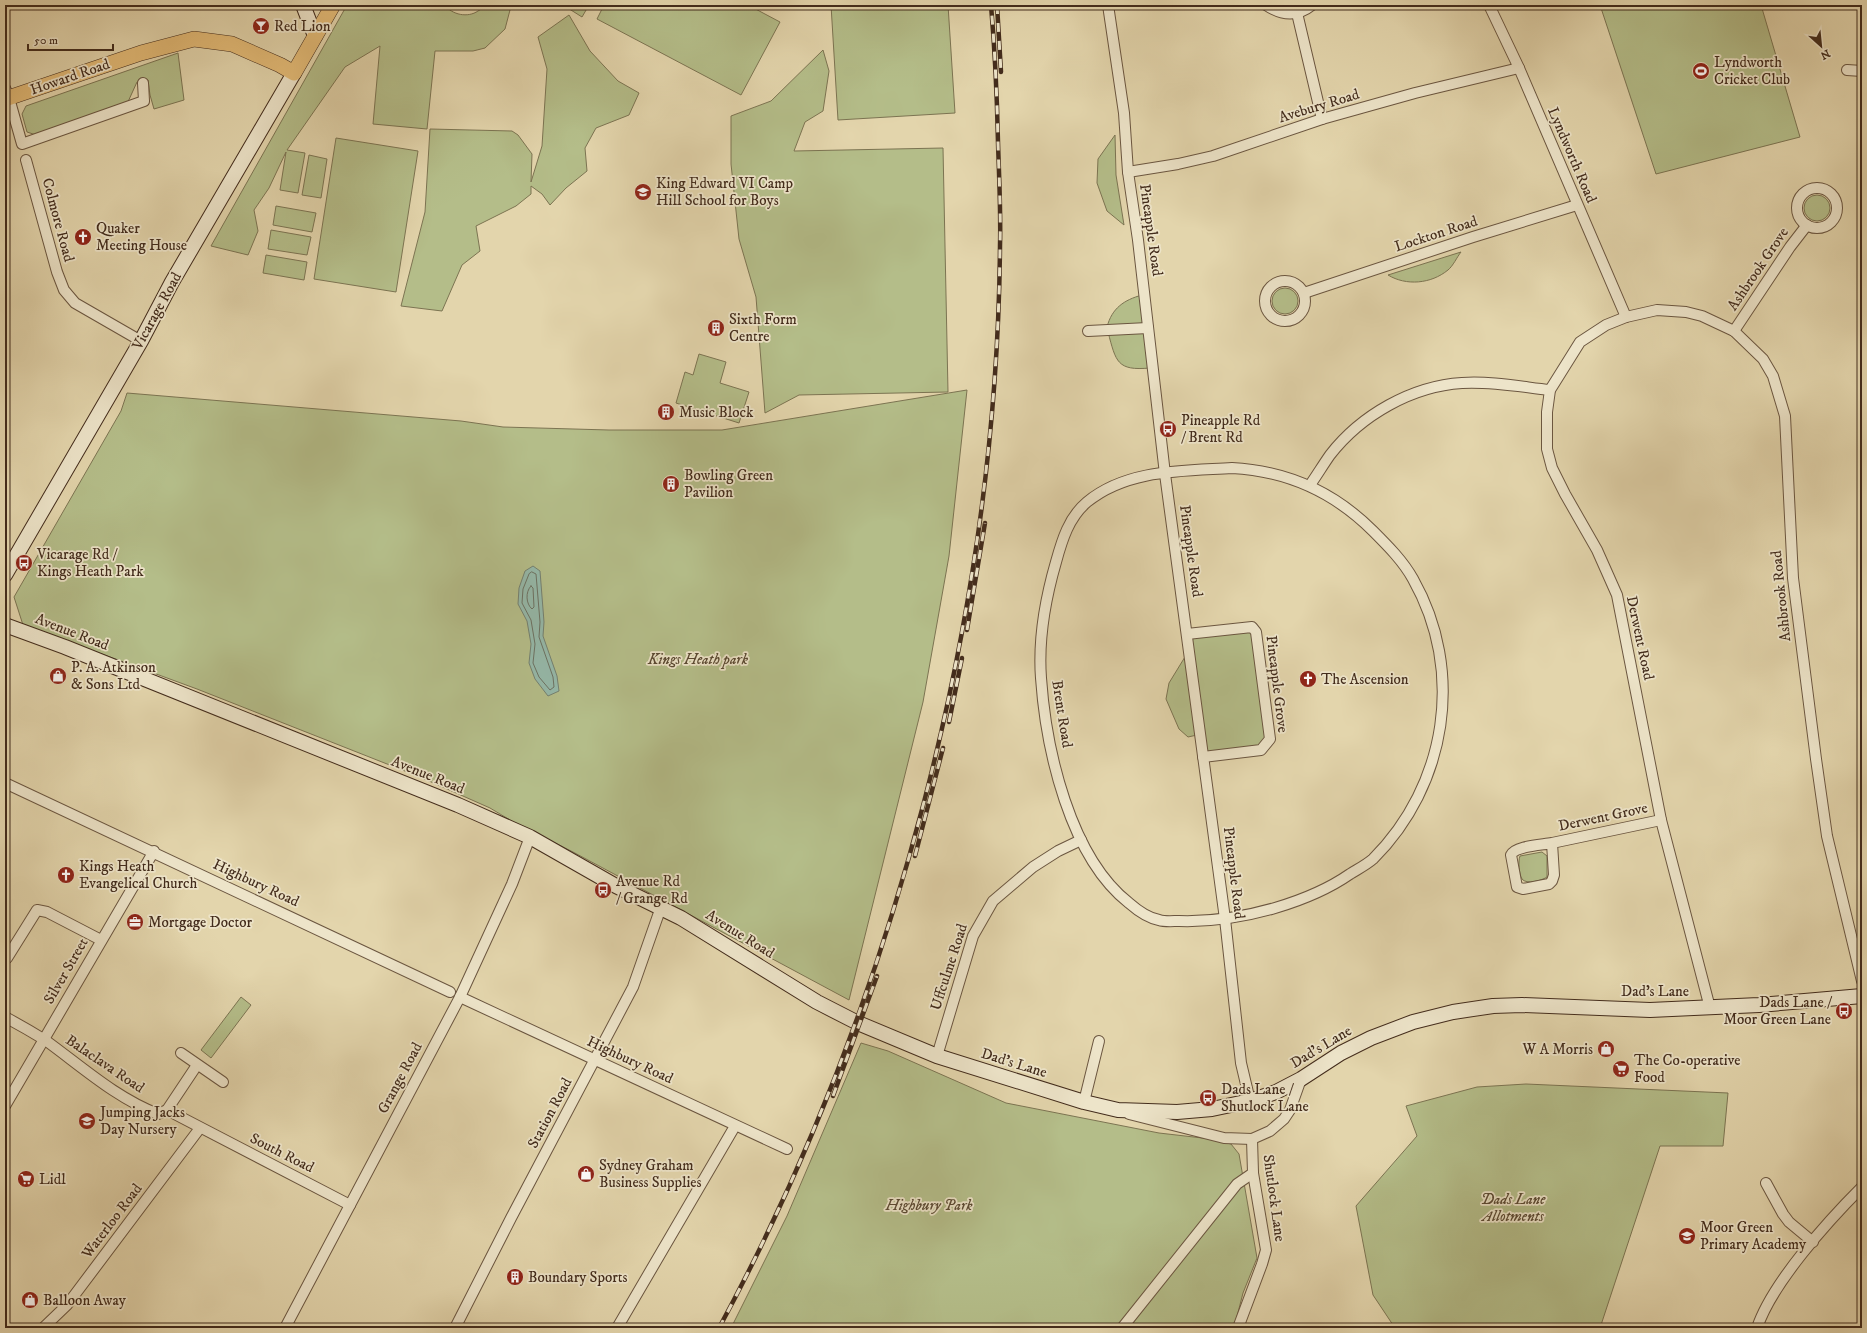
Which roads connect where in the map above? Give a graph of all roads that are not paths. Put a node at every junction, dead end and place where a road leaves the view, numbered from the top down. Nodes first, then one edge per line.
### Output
1 (303, 5) edge
2 (332, 5) edge
3 (1108, 5) edge
4 (1266, 5) edge
5 (1312, 5) edge
6 (1489, 5) edge
7 (1297, 13) junction
8 (315, 36) junction
9 (1519, 68) junction
10 (1847, 70) dead end
11 (1862, 71) edge
12 (294, 73) junction
13 (142, 83) dead end
14 (6, 95) edge
15 (1322, 119) junction
16 (26, 160) dead end
17 (1128, 172) junction
18 (1577, 205) junction
19 (1807, 225) dead end
20 (1304, 293) junction
21 (1626, 317) junction
22 (1148, 328) junction
23 (1088, 331) dead end
24 (1734, 331) junction
25 (141, 341) junction
26 (1550, 390) junction
27 (1165, 474) junction
28 (1310, 486) junction
29 (5, 575) edge
30 (5, 625) edge
31 (1187, 634) junction
32 (1203, 757) junction
33 (5, 783) edge
34 (1662, 820) junction
35 (530, 837) junction
36 (1081, 840) junction
37 (1552, 843) junction
38 (154, 851) junction
39 (662, 907) junction
40 (1225, 919) junction
41 (101, 940) junction
42 (7, 958) dead end
43 (1862, 981) edge
44 (450, 992) dead end
45 (1862, 996) edge
46 (460, 997) junction
47 (816, 1002) joint
48 (1710, 1008) junction
49 (5, 1017) edge
50 (44, 1040) junction
51 (1099, 1040) dead end
52 (181, 1053) dead end
53 (937, 1056) junction
54 (595, 1060) junction
55 (197, 1065) junction
56 (1301, 1079) junction
57 (223, 1082) dead end
58 (1250, 1101) junction
59 (1084, 1102) junction
60 (5, 1106) edge
61 (166, 1110) junction
62 (1118, 1110) junction
63 (735, 1126) junction
64 (200, 1128) junction
65 (1252, 1139) junction
66 (787, 1150) dead end
67 (1253, 1173) junction
68 (1766, 1183) dead end
69 (1862, 1187) edge
70 (350, 1205) junction
71 (1813, 1242) junction
72 (43, 1328) edge
73 (285, 1328) edge
74 (455, 1328) edge
75 (617, 1328) edge
76 (1122, 1328) edge
77 (1238, 1328) edge
78 (1757, 1328) edge

1 - 8 street
2 - 8 main road, Vicarage Road
3 - 17 street, Pineapple Road
4 - 7 street
5 - 7 street
6 - 9 street, Lyndworth Road
7 - 15 street
8 - 12 main road, Vicarage Road
9 - 15 street, Avebury Road
9 - 18 street, Lyndworth Road
10 - 11 street
12 - 14 main road, Howard Road
12 - 25 street, Vicarage Road
13 - 14 street
15 - 17 street, Avebury Road
16 - 25 street, Colmore Road
17 - 22 street, Pineapple Road
18 - 20 street, Lockton Road
18 - 21 street, Lyndworth Road
19 - 24 street, Ashbrook Grove
20 - 20 street
21 - 24 street, Ashbrook Road
21 - 26 street, Derwent Road
22 - 23 street
22 - 27 street, Pineapple Road
24 - 43 street, Ashbrook Road
25 - 29 street, Vicarage Road
26 - 28 street
26 - 34 street, Derwent Road
27 - 28 street, Brent Road
27 - 31 street, Pineapple Road
27 - 36 street, Brent Road
28 - 40 street, Brent Road
30 - 35 street, Avenue Road
31 - 32 street, Pineapple Road
31 - 32 street, Pineapple Grove
32 - 40 street, Pineapple Road
33 - 38 street, Highbury Road
34 - 37 street, Derwent Grove
34 - 48 street, Derwent Road
35 - 39 street, Avenue Road
35 - 46 street, Grange Road
36 - 40 street, Brent Road
36 - 53 street, Uffculme Road
37 - 37 street, Derwent Grove
38 - 41 street, Silver Street
38 - 44 street, Highbury Road
39 - 47 street, Avenue Road
39 - 54 street, Station Road
40 - 58 street, Pineapple Road
41 - 42 street
41 - 50 street, Silver Street
45 - 48 street, Dad's Lane
46 - 54 street, Highbury Road
46 - 70 street, Grange Road
47 - 53 street, Dad's Lane
48 - 56 street, Dad's Lane
49 - 50 street, Balaclava Road
50 - 60 street, Silver Street
50 - 61 street, Balaclava Road
51 - 59 street
52 - 55 street
53 - 59 street, Dad's Lane
54 - 63 street, Highbury Road
54 - 74 street, Station Road
55 - 57 street
55 - 61 street
56 - 58 street, Dad's Lane
56 - 65 street, Shutlock Lane
58 - 62 street, Dad's Lane
59 - 62 street, Dad's Lane
61 - 64 street, South Road
62 - 65 street, Shutlock Lane
63 - 66 street, Highbury Road
63 - 75 street
64 - 70 street, South Road
64 - 72 street, Waterloo Road
65 - 67 street, Shutlock Lane
67 - 76 street
67 - 77 street, Shutlock Lane
68 - 71 street
69 - 71 street
70 - 73 street, Grange Road
71 - 78 street

